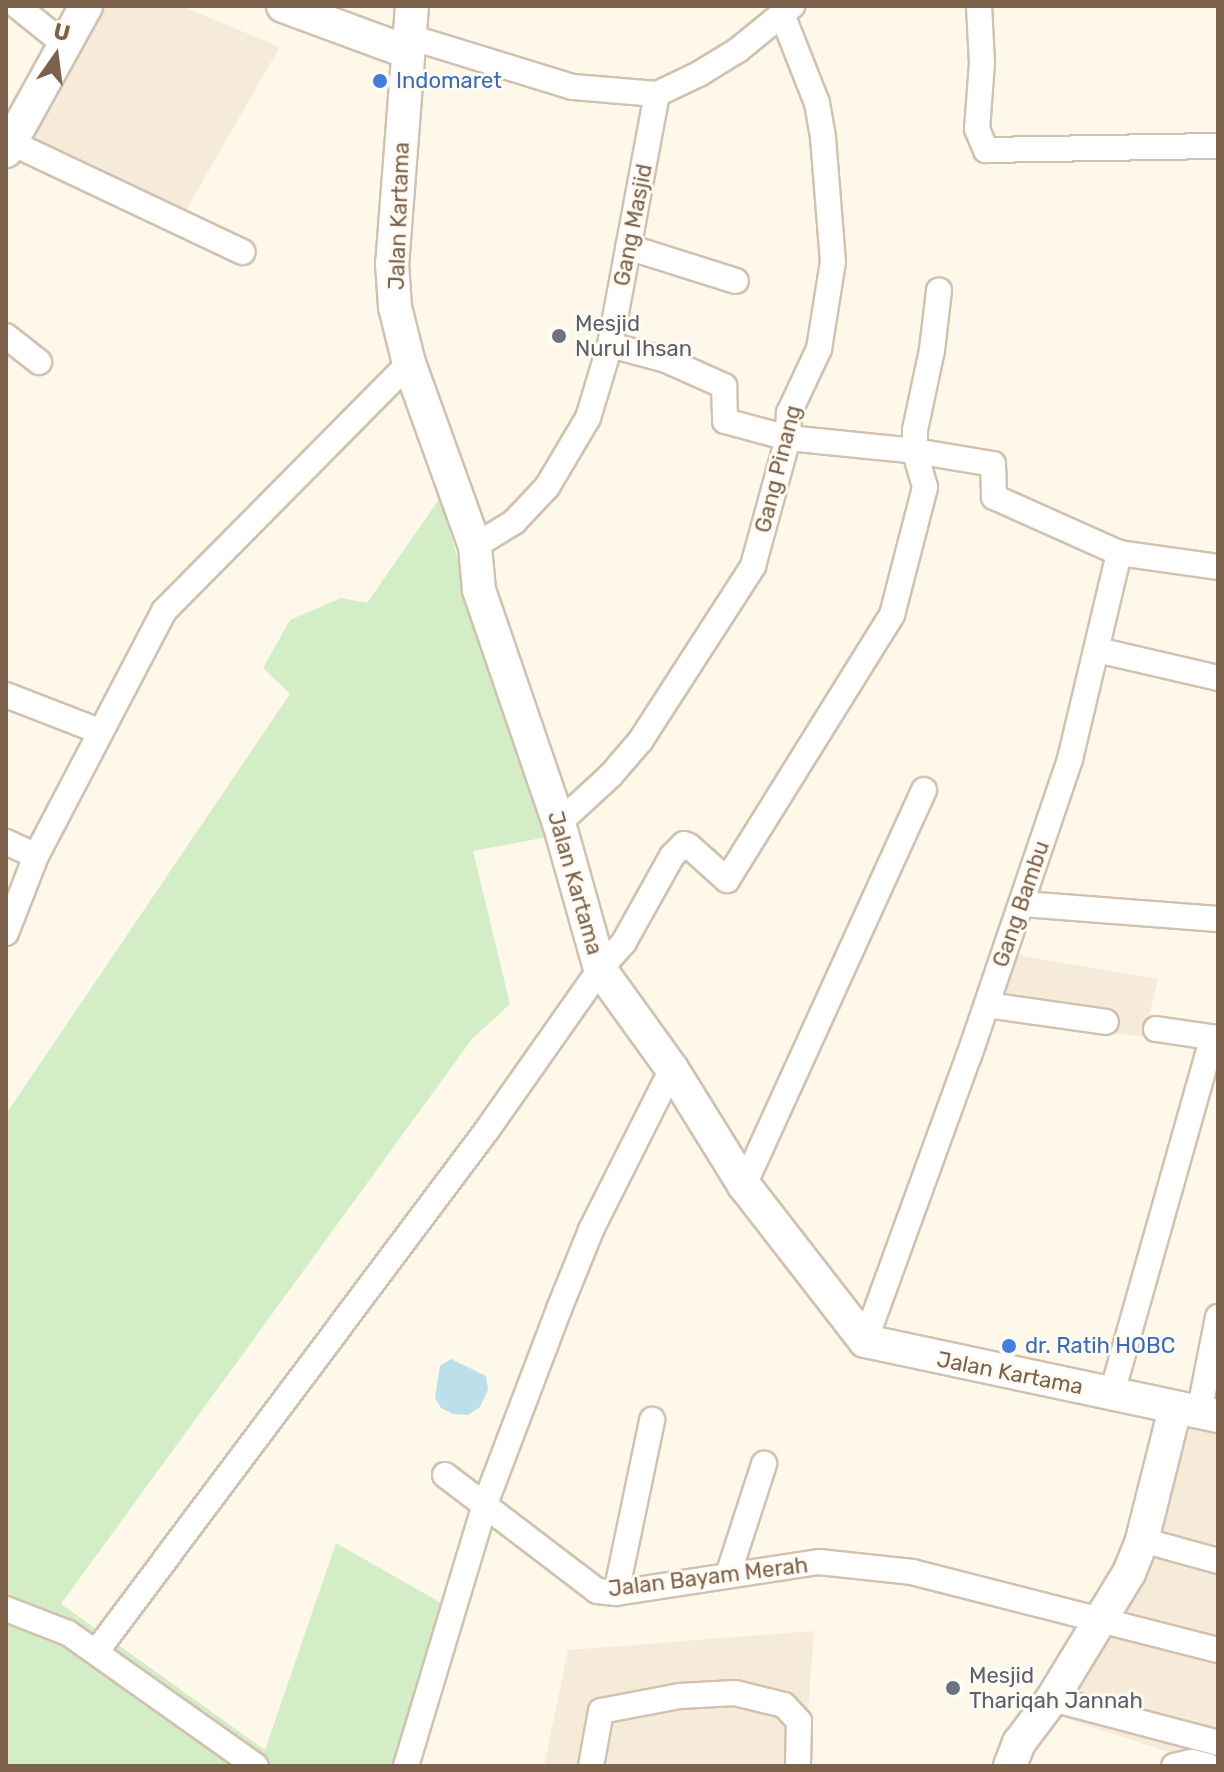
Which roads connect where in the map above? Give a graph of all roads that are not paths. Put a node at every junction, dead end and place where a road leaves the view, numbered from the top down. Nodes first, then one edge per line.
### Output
1 (17, 6) edge
2 (86, 6) edge
3 (283, 6) edge
4 (979, 6) edge
5 (787, 10) edge
6 (410, 32) edge
7 (63, 43) junction
8 (657, 94) junction
9 (1218, 146) edge
10 (9, 147) edge
11 (628, 247) junction
12 (243, 252) dead end
13 (736, 281) dead end
14 (939, 290) dead end
15 (6, 336) edge
16 (610, 345) junction
17 (39, 362) dead end
18 (409, 363) junction
19 (788, 438) junction
20 (915, 451) junction
21 (475, 546) junction
22 (1119, 553) junction
23 (1218, 567) edge
24 (1097, 650) junction
25 (1218, 678) edge
26 (6, 695) edge
27 (99, 731) junction
28 (924, 790) dead end
29 (559, 823) junction
30 (6, 842) edge
31 (36, 856) junction
32 (1022, 904) junction
33 (1218, 919) edge
34 (6, 933) edge
35 (600, 969) junction
36 (987, 1005) junction
37 (1106, 1022) dead end
38 (1156, 1029) dead end
39 (1214, 1044) edge
40 (672, 1069) junction
41 (744, 1185) junction
42 (1218, 1317) edge
43 (865, 1341) junction
44 (1112, 1393) junction
45 (1197, 1413) edge
46 (652, 1420) dead end
47 (764, 1464) dead end
48 (445, 1475) dead end
49 (485, 1504) junction
50 (1142, 1540) junction
51 (1218, 1561) edge
52 (728, 1575) junction
53 (616, 1593) junction
54 (6, 1609) edge
55 (1100, 1622) junction
56 (1218, 1650) edge
57 (96, 1652) junction
58 (1052, 1699) junction
59 (1218, 1743) edge
60 (256, 1766) edge
61 (406, 1766) edge
62 (591, 1766) edge
63 (798, 1766) edge
64 (1010, 1766) edge
65 (1174, 1766) edge
66 (1209, 1766) edge

1 - 7 street
2 - 7 main road
3 - 6 main road
4 - 9 street
5 - 8 street
5 - 19 street, Gang Pinang
6 - 8 street
6 - 18 main road, Jalan Kartama
7 - 10 main road
8 - 11 street, Gang Masjid
10 - 12 street
11 - 13 street
11 - 16 street, Gang Masjid
14 - 20 street
15 - 17 street
16 - 19 street
16 - 21 street, Gang Masjid
18 - 21 main road, Jalan Kartama
18 - 27 street
19 - 20 street
19 - 29 street, Gang Pinang
20 - 22 street
20 - 35 street
21 - 29 main road, Jalan Kartama
22 - 23 street
22 - 24 street, Gang Bambu
24 - 25 street
24 - 32 street, Gang Bambu
26 - 27 street
27 - 31 street
28 - 41 street
29 - 35 main road, Jalan Kartama
30 - 31 street
31 - 34 street
32 - 33 street
32 - 36 street, Gang Bambu
35 - 40 main road, Jalan Kartama
35 - 57 street
36 - 37 street
36 - 43 street, Gang Bambu
38 - 39 street
39 - 44 street
40 - 41 main road, Jalan Kartama
40 - 49 street
41 - 43 main road, Jalan Kartama
42 - 45 street
43 - 44 main road, Jalan Kartama
44 - 45 main road, Jalan Kartama
45 - 50 main road
46 - 53 street
47 - 52 street
48 - 49 street, Jalan Bayam Merah
49 - 53 street, Jalan Bayam Merah
49 - 61 street
50 - 51 street
50 - 55 main road
52 - 53 street, Jalan Bayam Merah
52 - 55 street, Jalan Bayam Merah
54 - 57 street
55 - 56 street, Jalan Bayam Merah
55 - 58 main road
57 - 60 street
58 - 59 street
58 - 64 main road
62 - 63 street
65 - 66 street

